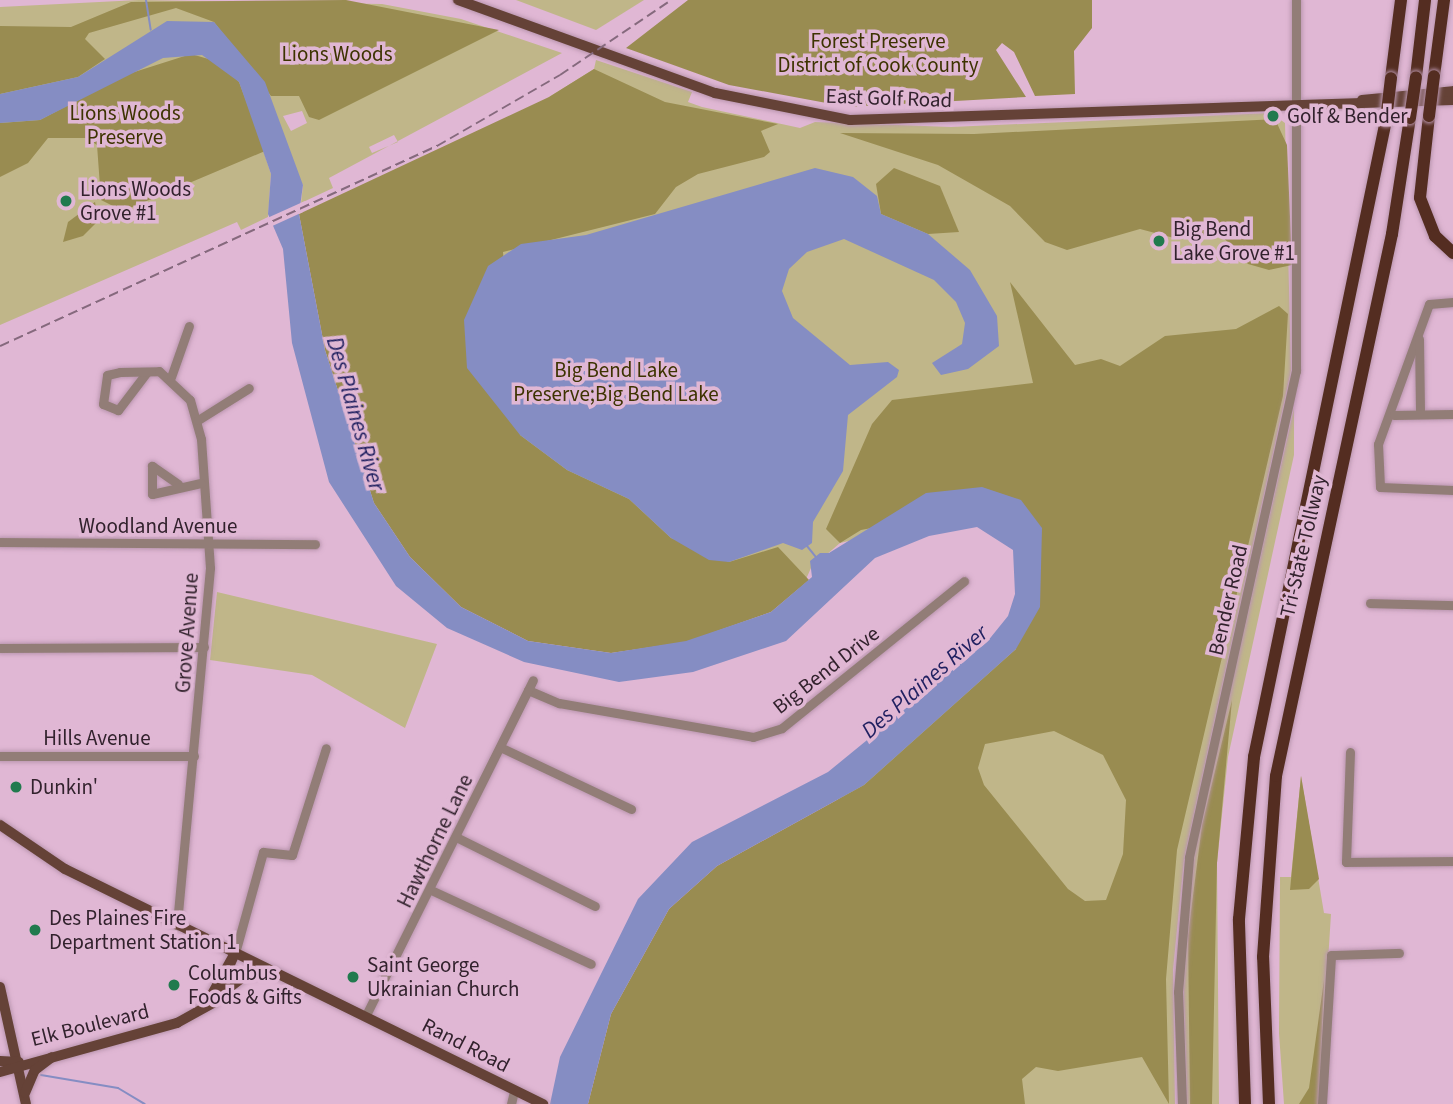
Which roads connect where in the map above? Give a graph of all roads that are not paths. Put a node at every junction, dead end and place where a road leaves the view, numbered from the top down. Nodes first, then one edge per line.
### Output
1 (458, 0) edge
2 (1297, 0) edge
3 (1401, 0) edge
4 (1425, 0) edge
5 (1444, 0) edge
6 (1453, 91) edge
7 (1362, 100) junction
8 (1453, 100) edge
9 (1295, 103) junction
10 (1453, 253) edge
11 (1453, 302) edge
12 (189, 326) dead end
13 (1418, 329) junction
14 (146, 372) junction
15 (171, 377) junction
16 (249, 387) dead end
17 (1420, 414) junction
18 (1453, 414) edge
19 (1394, 415) junction
20 (198, 420) junction
21 (201, 483) junction
22 (178, 484) dead end
23 (1453, 491) edge
24 (0, 542) edge
25 (206, 543) junction
26 (315, 544) dead end
27 (964, 581) dead end
28 (1370, 603) dead end
29 (1453, 605) edge
30 (204, 647) junction
31 (0, 648) edge
32 (533, 680) dead end
33 (528, 690) junction
34 (500, 747) junction
35 (326, 748) dead end
36 (1350, 752) dead end
37 (0, 756) edge
38 (194, 756) junction
39 (631, 808) dead end
40 (0, 825) edge
41 (456, 837) junction
42 (1453, 861) edge
43 (431, 890) junction
44 (595, 906) dead end
45 (177, 925) junction
46 (235, 953) junction
47 (1399, 953) dead end
48 (591, 964) dead end
49 (272, 971) junction
50 (0, 987) edge
51 (218, 996) junction
52 (206, 1004) junction
53 (366, 1016) junction
54 (61, 1052) junction
55 (0, 1061) edge
56 (19, 1062) junction
57 (0, 1072) edge
58 (514, 1091) junction
59 (25, 1100) edge
60 (1182, 1102) edge
61 (511, 1104) edge
62 (543, 1104) edge
63 (1245, 1104) edge
64 (1269, 1104) edge
65 (1322, 1104) edge

1 - 9 main road, East Golf Road
2 - 9 street, Bender Road
3 - 63 highway, Tri-State Tollway, bridge
4 - 64 highway, Tri-State Tollway, bridge
5 - 10 highway, bridge
6 - 7 main road
7 - 8 main road
7 - 9 main road, East Golf Road
9 - 60 street, Bender Road
11 - 13 street
12 - 15 street
13 - 17 street
13 - 19 street
14 - 14 street
14 - 15 street
15 - 20 street, Grove Avenue
16 - 20 street
17 - 18 street
17 - 19 street
19 - 23 street
20 - 21 street, Grove Avenue
21 - 22 street
21 - 25 street, Grove Avenue
24 - 25 street, Woodland Avenue
25 - 26 street, Woodland Avenue
25 - 30 street, Grove Avenue
27 - 33 street, Big Bend Drive
28 - 29 street
30 - 31 street
30 - 38 street, Grove Avenue
32 - 33 street, Hawthorne Lane
33 - 34 street, Hawthorne Lane
34 - 39 street
34 - 41 street, Hawthorne Lane
35 - 46 street, Elk Boulevard
36 - 42 street
37 - 38 street, Hills Avenue
38 - 45 street, Grove Avenue
40 - 45 main road, Rand Road
41 - 43 street, Hawthorne Lane
41 - 44 street
43 - 48 street
43 - 53 street, Hawthorne Lane
45 - 46 main road, Rand Road
46 - 49 main road, Rand Road
46 - 51 main road, Elk Boulevard
46 - 52 main road, Elk Boulevard
47 - 65 street
49 - 51 main road
49 - 53 main road, Rand Road
50 - 56 main road
51 - 52 main road, Elk Boulevard
52 - 54 main road, Elk Boulevard
53 - 58 main road, Rand Road
54 - 56 main road, Elk Boulevard
54 - 59 main road
55 - 56 main road, Elk Boulevard
56 - 57 main road, Elk Boulevard
56 - 59 main road
58 - 61 street
58 - 62 main road, Rand Road

